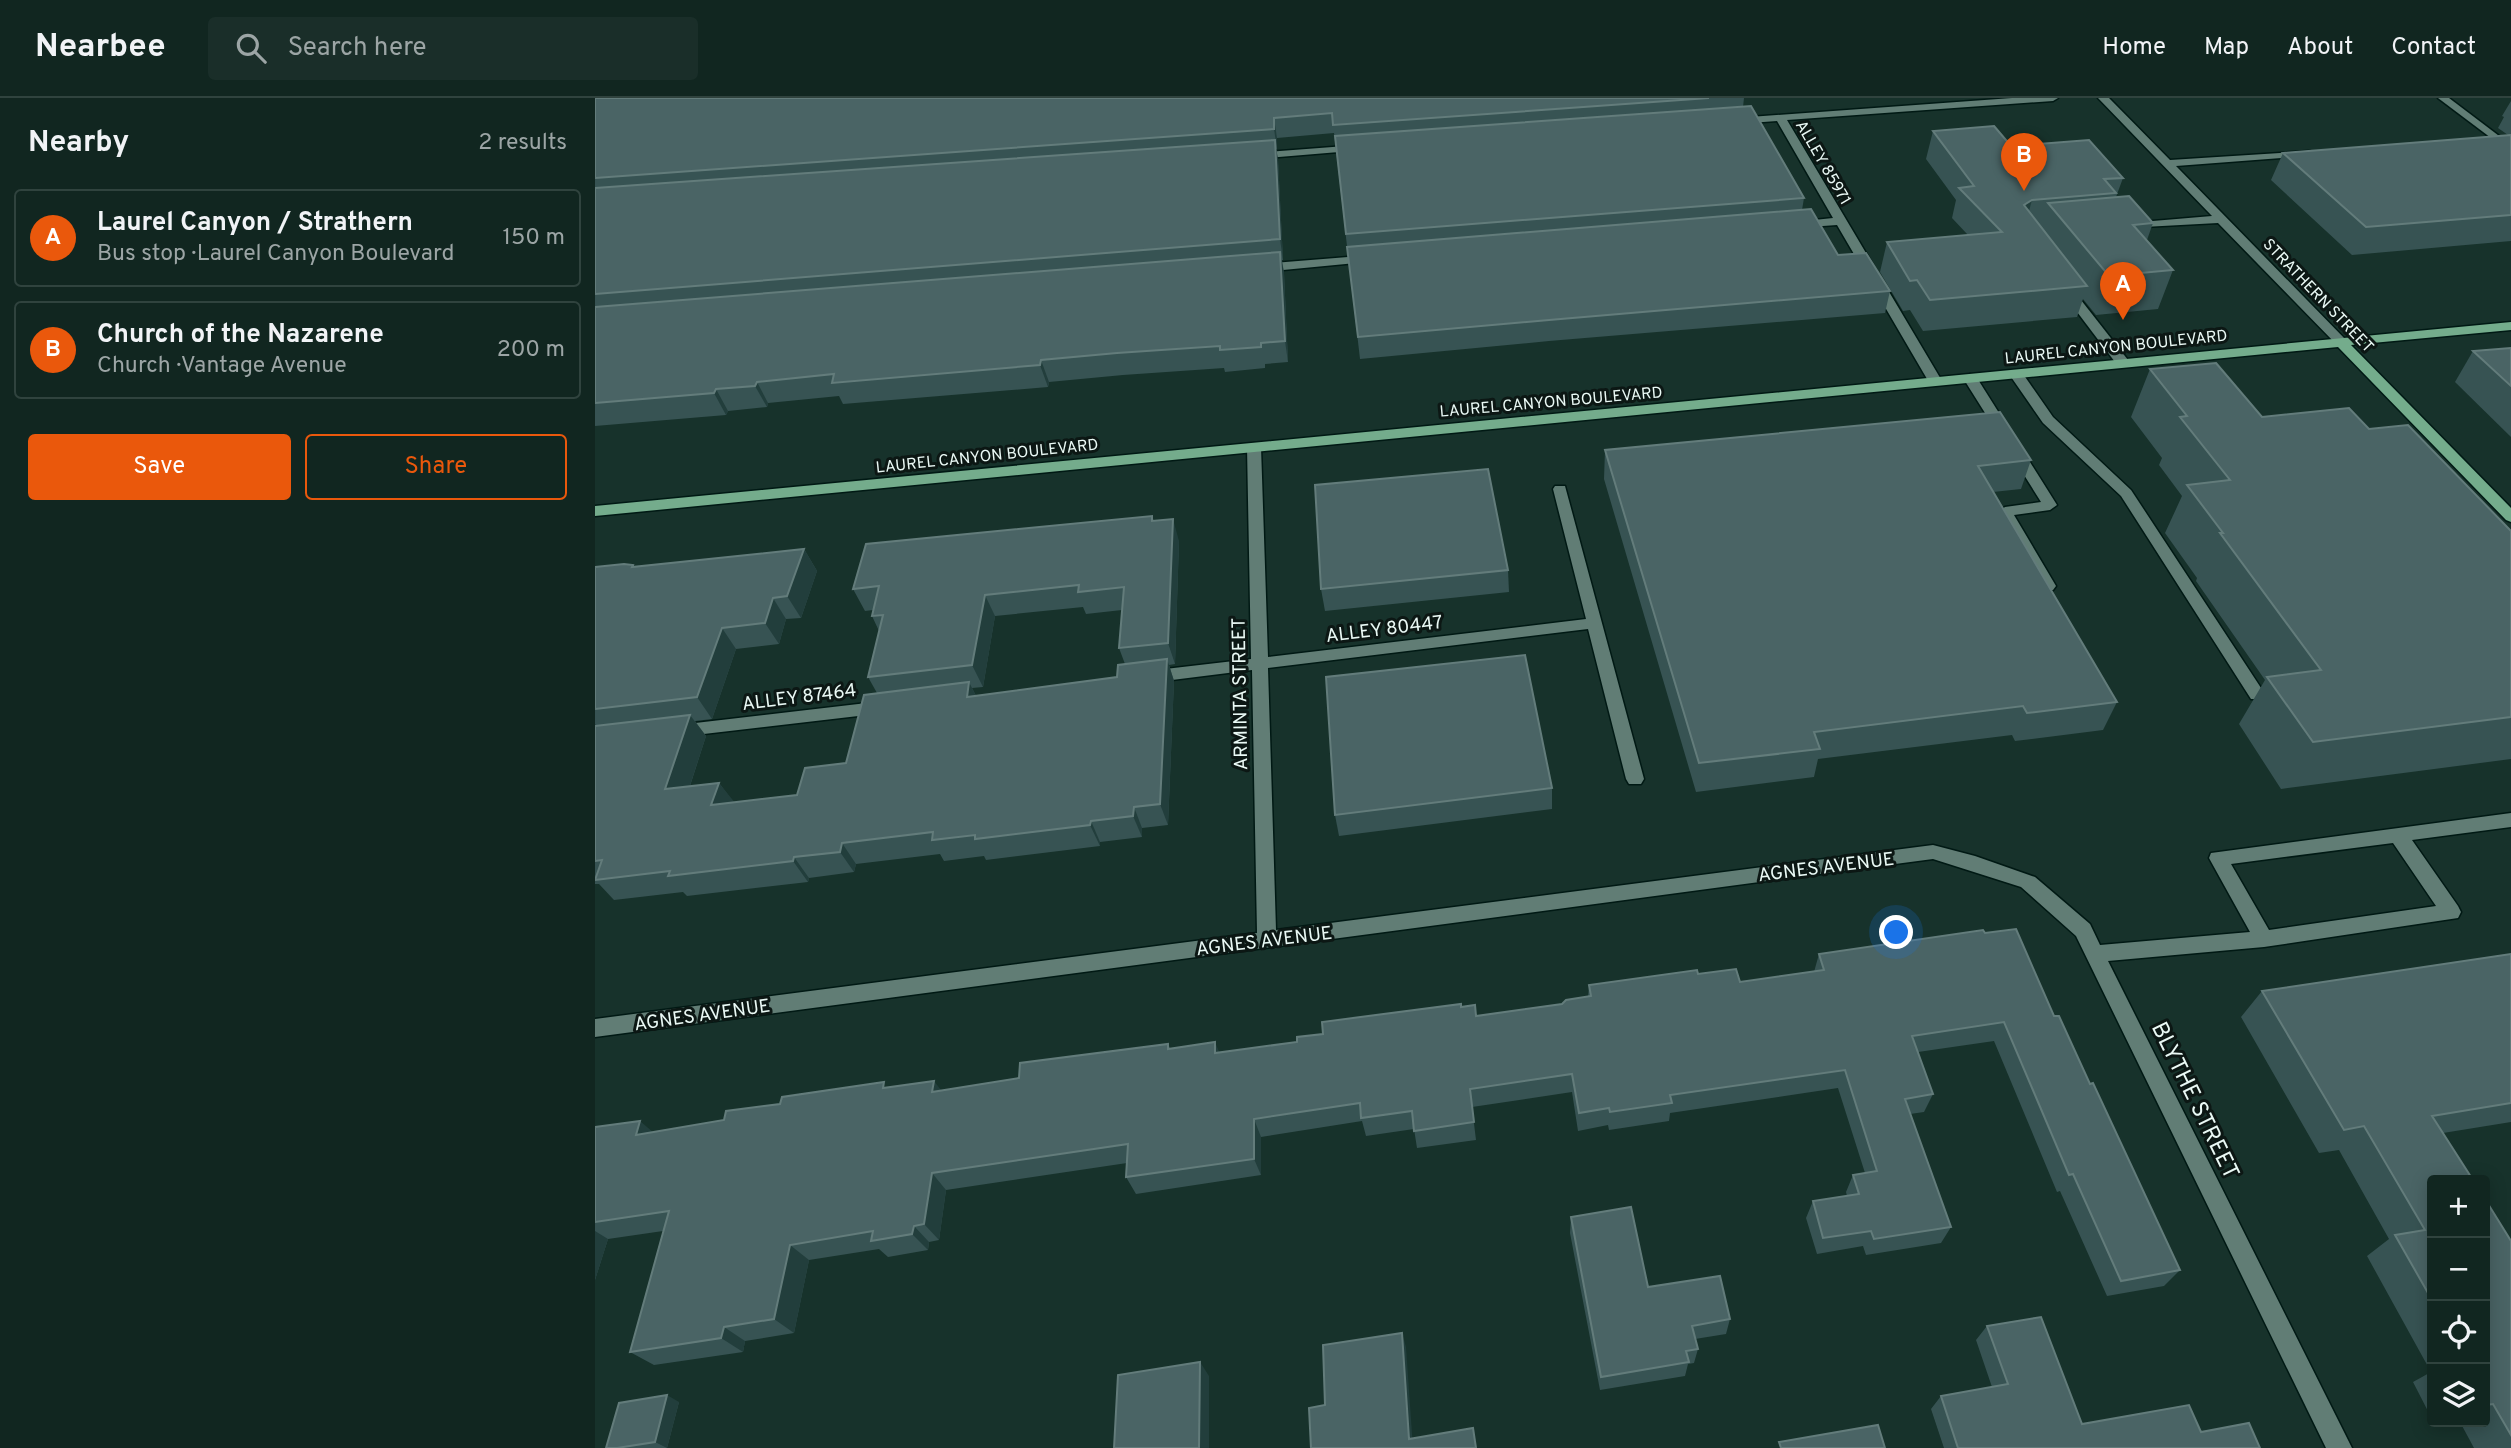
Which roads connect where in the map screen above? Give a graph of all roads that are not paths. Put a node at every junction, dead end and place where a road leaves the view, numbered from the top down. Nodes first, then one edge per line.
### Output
1 (2053, 98) edge
2 (2103, 98) edge
3 (2443, 98) edge
4 (1780, 118) junction
5 (1724, 122) edge
6 (1375, 147) edge
7 (2511, 150) edge
8 (2314, 152) edge
9 (1236, 157) edge
10 (2166, 164) junction
11 (2220, 219) junction
12 (1841, 221) junction
13 (1785, 226) edge
14 (2115, 227) edge
15 (1384, 258) edge
16 (1245, 270) edge
17 (2057, 277) edge
18 (2511, 326) edge
19 (2340, 342) junction
20 (2123, 363) junction
21 (2016, 374) junction
22 (1970, 378) junction
23 (1935, 382) junction
24 (1254, 447) junction
25 (1560, 489) dead end
26 (2505, 505) edge
27 (595, 511) edge
28 (2511, 517) edge
29 (2055, 596) edge
30 (1594, 623) junction
31 (1259, 664) junction
32 (1135, 678) edge
33 (2257, 695) dead end
34 (899, 706) edge
35 (664, 733) edge
36 (1635, 779) dead end
37 (2511, 820) edge
38 (2398, 835) junction
39 (1933, 852) joint
40 (1267, 939) junction
41 (2264, 939) junction
42 (2094, 954) junction
43 (595, 1028) edge
44 (2339, 1448) edge

1 - 4 street
2 - 10 street, STRATHERN STREET
3 - 7 street
4 - 5 street
4 - 12 street, ALLEY 85971
6 - 9 street
8 - 10 street
10 - 11 street, STRATHERN STREET
11 - 14 street
11 - 19 street, STRATHERN STREET
12 - 13 street
12 - 23 street, ALLEY 85971
15 - 16 street
17 - 20 street
18 - 19 main road, LAUREL CANYON BOULEVARD
19 - 20 main road, LAUREL CANYON BOULEVARD
19 - 26 main road, STRATHERN STREET
20 - 21 main road, LAUREL CANYON BOULEVARD
21 - 22 main road, LAUREL CANYON BOULEVARD
21 - 33 street
22 - 23 main road, LAUREL CANYON BOULEVARD
22 - 29 street
23 - 24 main road, LAUREL CANYON BOULEVARD
24 - 27 main road, LAUREL CANYON BOULEVARD
24 - 31 street, ARMINTA STREET
25 - 30 street
26 - 28 main road, STRATHERN STREET
30 - 31 street, ALLEY 80447
30 - 36 street
31 - 32 street
31 - 40 street, ARMINTA STREET
34 - 35 street, ALLEY 87464
37 - 38 street
38 - 41 street
38 - 41 street
39 - 40 street, AGNES AVENUE
39 - 42 street, BLYTHE STREET
40 - 43 street, AGNES AVENUE
41 - 42 street
42 - 44 street, BLYTHE STREET

